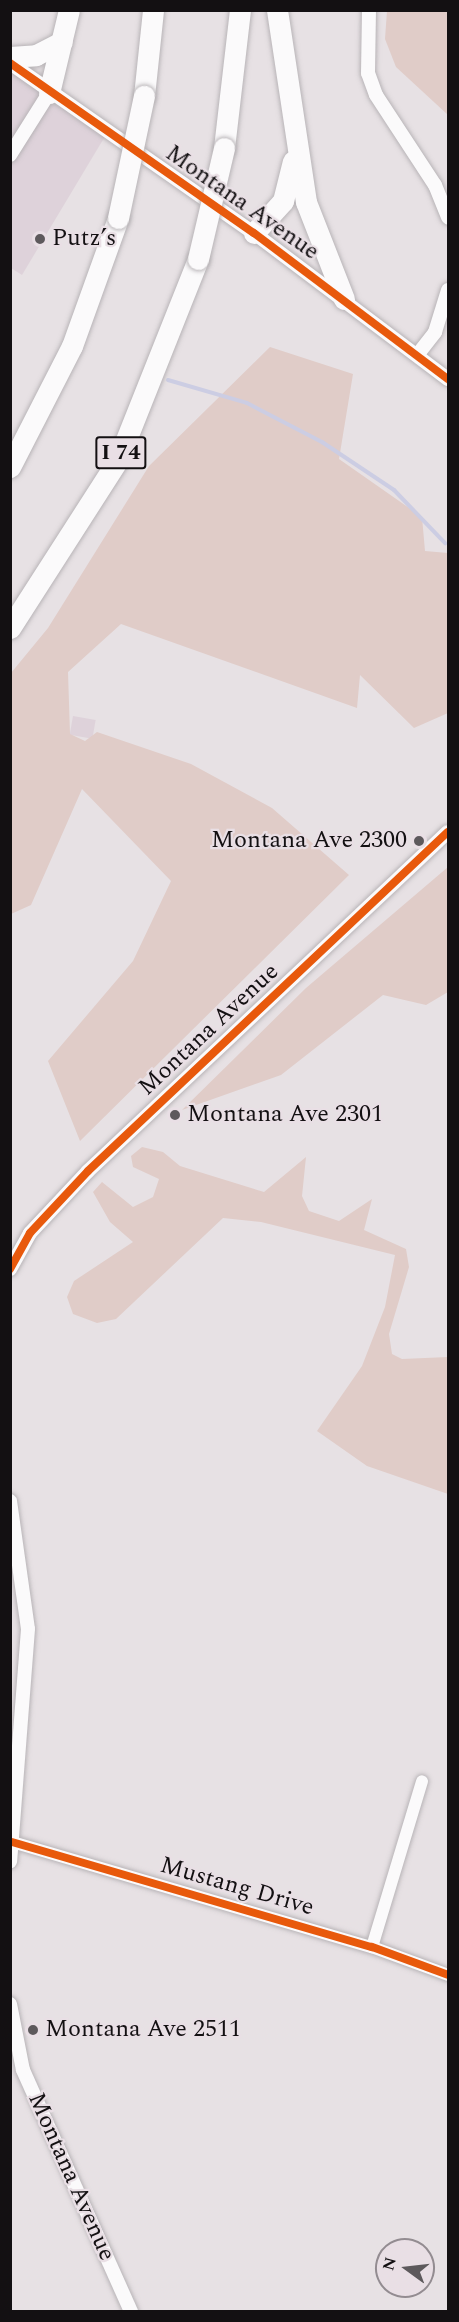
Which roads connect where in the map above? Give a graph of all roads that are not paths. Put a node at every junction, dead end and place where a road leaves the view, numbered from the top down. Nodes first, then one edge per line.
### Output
1 (69, 10) edge
2 (153, 10) edge
3 (240, 10) edge
4 (277, 10) edge
5 (369, 10) edge
6 (62, 42) junction
7 (10, 57) edge
8 (10, 63) edge
9 (49, 93) junction
10 (294, 146) junction
11 (10, 155) edge
12 (448, 217) edge
13 (254, 233) junction
14 (448, 290) edge
15 (344, 299) junction
16 (418, 354) junction
17 (448, 379) edge
18 (10, 467) edge
19 (10, 628) edge
20 (448, 832) edge
21 (10, 1269) edge
22 (10, 1501) edge
23 (422, 1782) dead end
24 (12, 1842) junction
25 (10, 1860) edge
26 (372, 1947) junction
27 (448, 1975) edge
28 (10, 2004) edge
29 (131, 2312) edge

1 - 6 highway
2 - 18 highway, bridge
3 - 19 highway, I 74, bridge
4 - 10 highway
5 - 12 street
6 - 7 highway
6 - 9 highway
8 - 9 street, Montana Avenue
9 - 11 street
9 - 13 street, Montana Avenue
10 - 13 highway
10 - 15 highway
13 - 15 street, Montana Avenue
14 - 16 street
15 - 16 street, Montana Avenue
16 - 17 street, Montana Avenue
20 - 21 street, Montana Avenue
22 - 24 street
23 - 26 street
24 - 25 street
24 - 26 street, Mustang Drive
26 - 27 street, Mustang Drive
28 - 29 street, Montana Avenue

